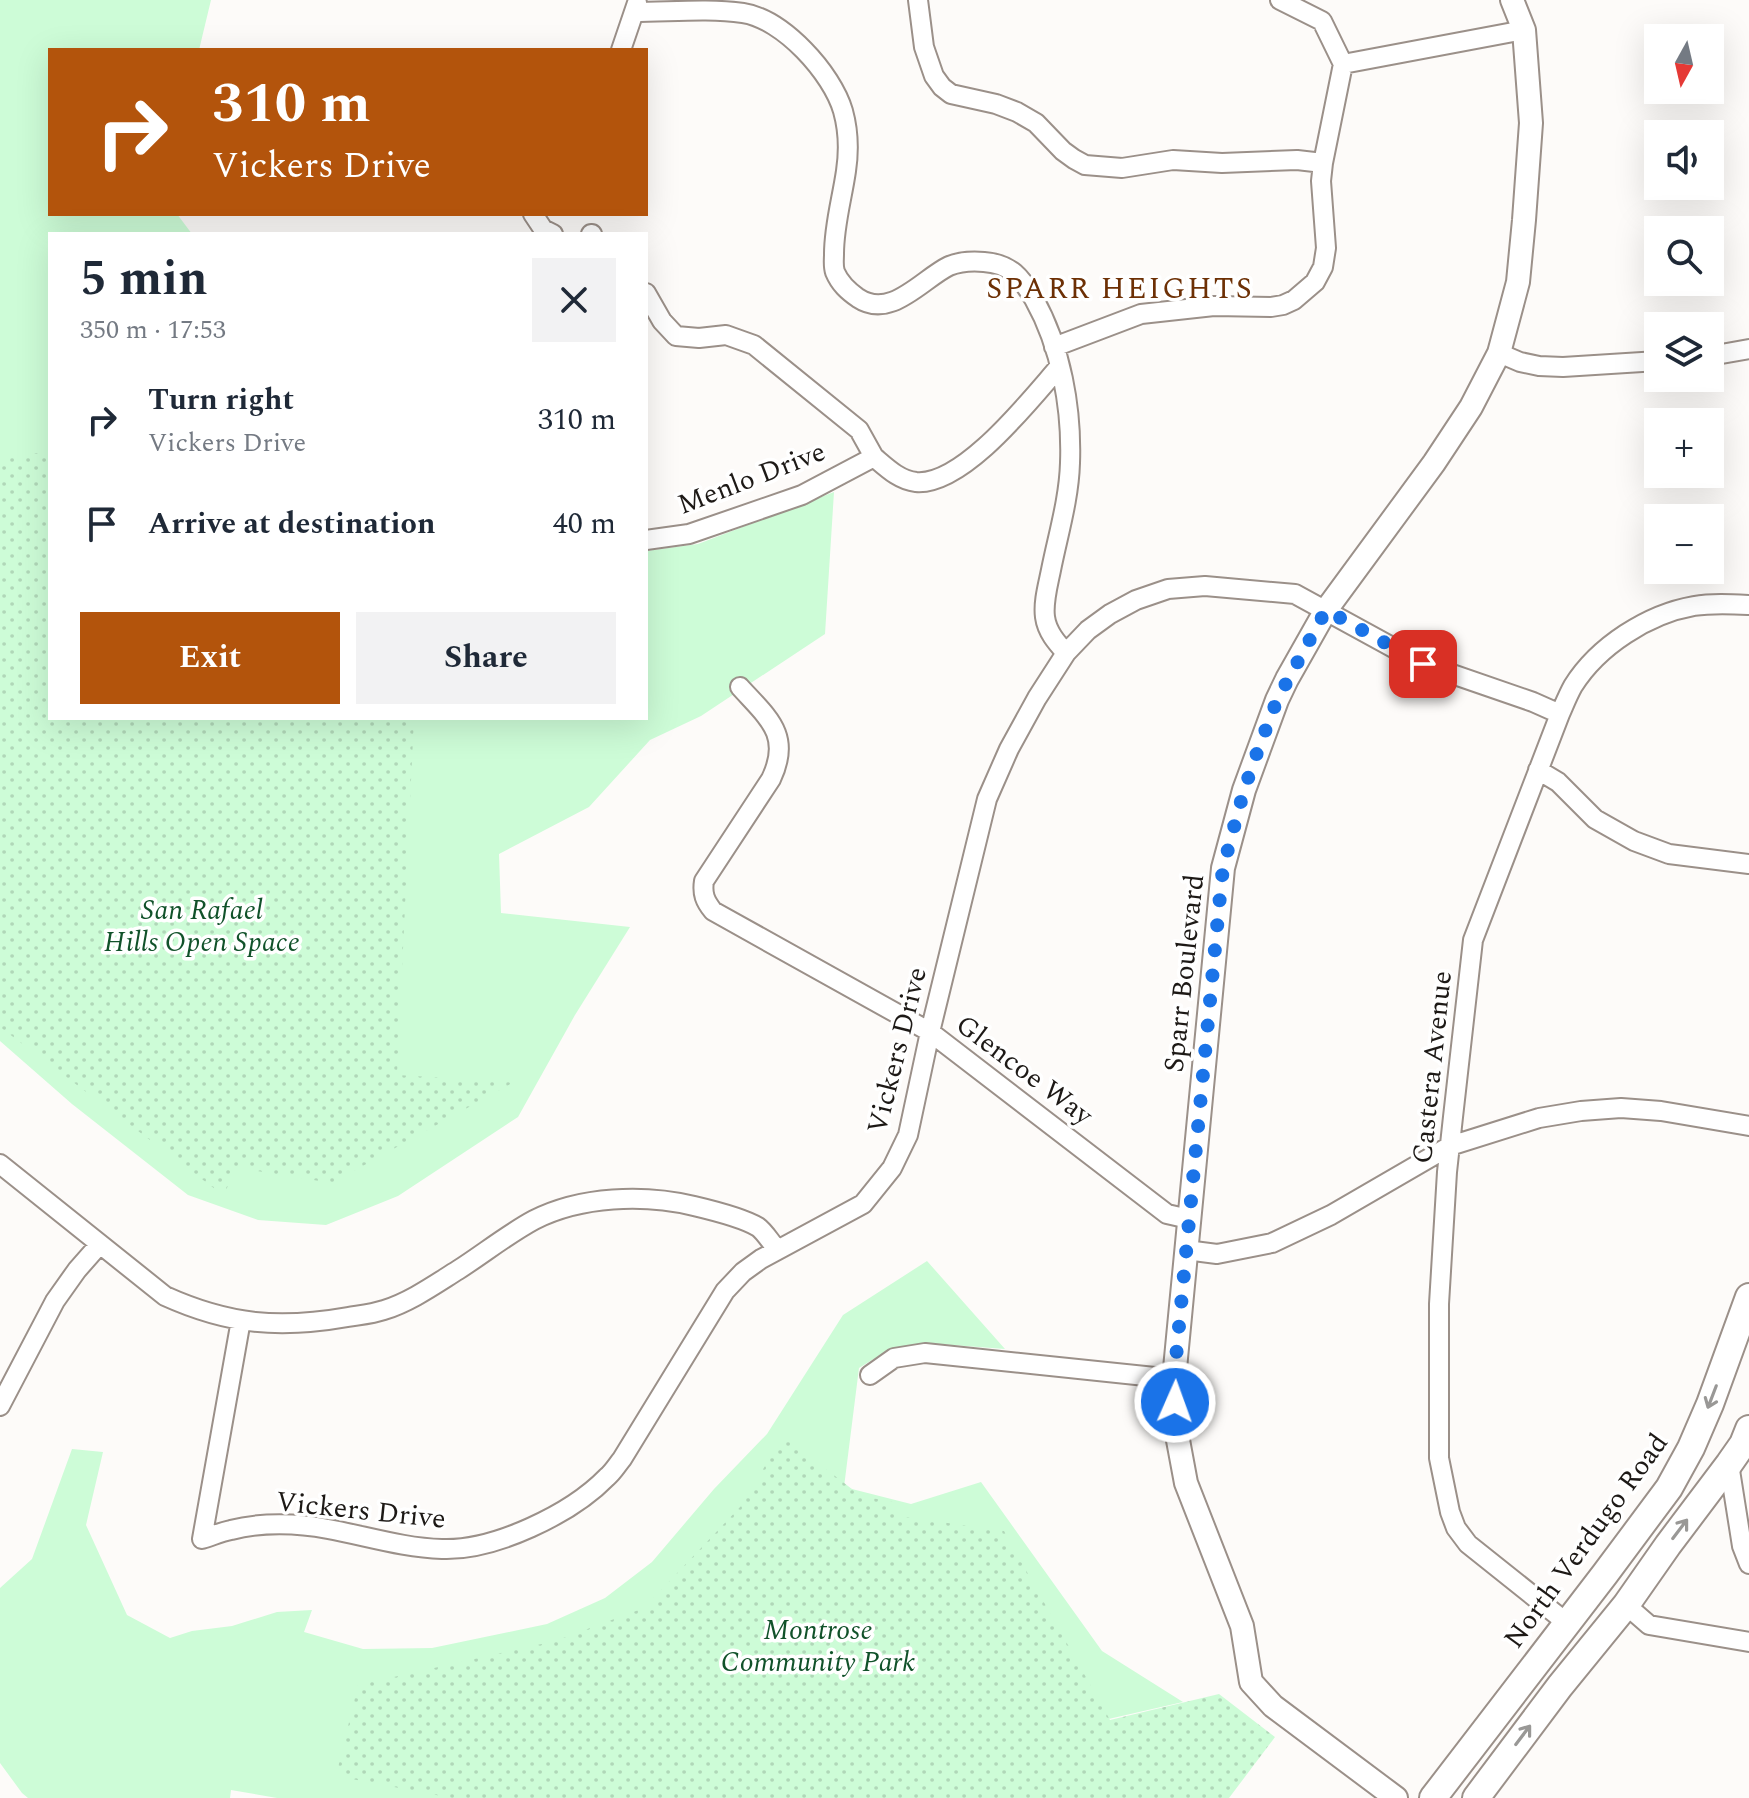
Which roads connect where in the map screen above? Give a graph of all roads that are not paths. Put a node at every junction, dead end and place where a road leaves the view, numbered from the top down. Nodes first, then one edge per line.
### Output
1 (918, 0) edge
2 (1280, 0) edge
3 (1512, 0) edge
4 (636, 6) edge
5 (1524, 30) junction
6 (622, 48) edge
7 (1343, 64) junction
8 (1323, 163) junction
9 (534, 216) edge
10 (549, 232) edge
11 (648, 296) edge
12 (1054, 347) junction
13 (1749, 349) edge
14 (1499, 353) junction
15 (1724, 353) edge
16 (1644, 362) edge
17 (1059, 367) junction
18 (874, 457) junction
19 (648, 540) edge
20 (1749, 605) edge
21 (1326, 610) junction
22 (1066, 653) junction
23 (740, 687) dead end
24 (1560, 714) junction
25 (1538, 770) junction
26 (1749, 864) edge
27 (930, 1032) junction
28 (1749, 1126) edge
29 (1450, 1146) junction
30 (0, 1164) edge
31 (1189, 1219) junction
32 (99, 1245) junction
33 (777, 1249) junction
34 (1186, 1250) junction
35 (1749, 1297) edge
36 (241, 1320) junction
37 (1741, 1346) edge
38 (870, 1375) dead end
39 (1174, 1379) junction
40 (0, 1406) edge
41 (1749, 1429) edge
42 (1729, 1464) junction
43 (1749, 1564) edge
44 (1626, 1605) junction
45 (1567, 1623) junction
46 (1749, 1642) edge
47 (1396, 1798) edge
48 (1433, 1798) edge
49 (1476, 1798) edge

1 - 8 street
2 - 7 street
3 - 5 street, Sparr Boulevard
4 - 6 street
4 - 12 street
5 - 7 street
5 - 14 street, Sparr Boulevard
7 - 8 street
8 - 12 street
9 - 10 street
11 - 18 street
12 - 17 street
13 - 15 street
14 - 16 street
14 - 21 street, Sparr Boulevard
17 - 18 street
17 - 22 street
18 - 19 street, Menlo Drive
20 - 24 street, Castera Avenue
21 - 22 street, Vickers Drive
21 - 24 street, Vickers Drive
21 - 31 street, Sparr Boulevard
22 - 27 street, Vickers Drive
23 - 27 street, Glencoe Way
24 - 25 street, Castera Avenue
25 - 26 street
25 - 29 street, Castera Avenue
27 - 31 street, Glencoe Way
27 - 33 street, Vickers Drive
28 - 29 street
29 - 34 street
29 - 45 street, Castera Avenue
30 - 32 street
31 - 34 street, Sparr Boulevard
32 - 36 street
32 - 40 street
33 - 36 street
33 - 36 street, Vickers Drive
34 - 39 street, Sparr Boulevard
35 - 37 main road, North Verdugo Road
37 -> 45 main road, North Verdugo Road
38 - 39 street
39 - 47 street, Sparr Boulevard
41 - 42 main road
42 - 43 street
44 -> 42 main road
44 - 46 street
49 -> 44 main road
45 - 48 main road, North Verdugo Road

